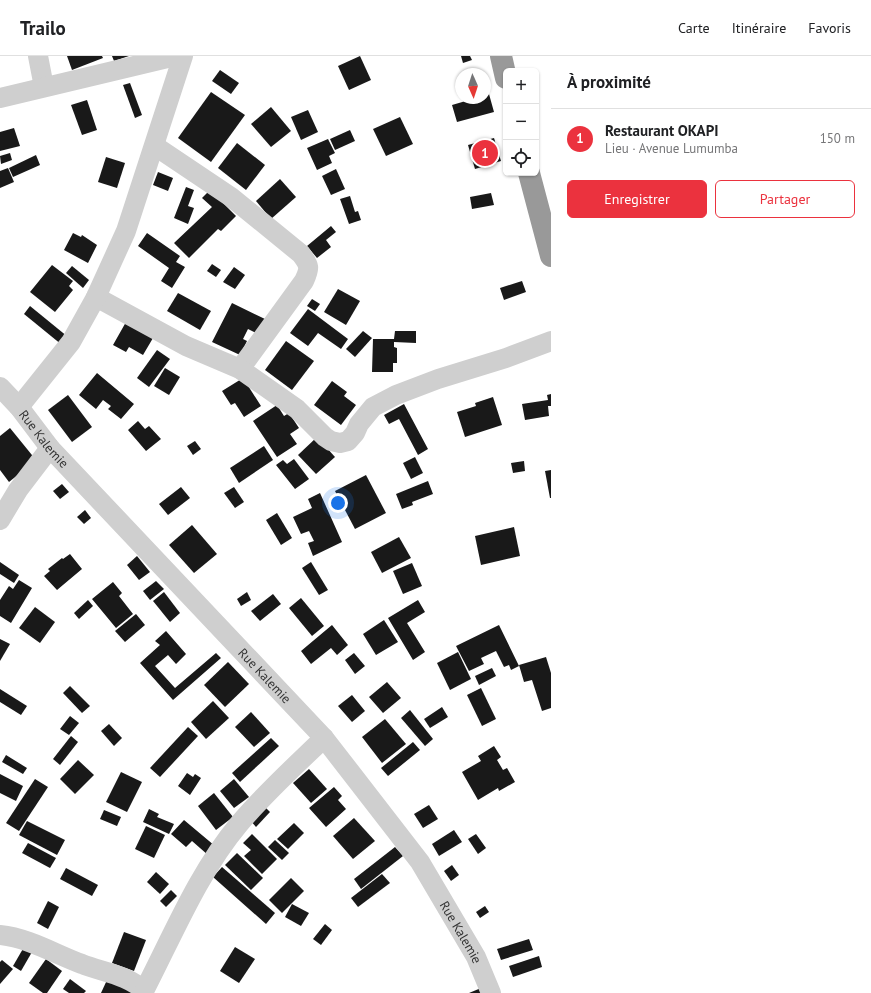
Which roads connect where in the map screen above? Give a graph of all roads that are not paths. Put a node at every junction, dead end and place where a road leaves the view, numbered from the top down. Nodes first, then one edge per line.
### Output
1 (38, 56) edge
2 (176, 56) edge
3 (183, 56) edge
4 (501, 56) edge
5 (504, 68) edge
6 (44, 87) junction
7 (0, 98) edge
8 (155, 146) junction
9 (530, 176) edge
10 (551, 256) edge
11 (96, 297) junction
12 (551, 341) edge
13 (240, 369) junction
14 (0, 387) edge
15 (20, 407) junction
16 (50, 448) junction
17 (0, 520) edge
18 (324, 738) junction
19 (0, 935) edge
20 (144, 992) edge
21 (491, 993) edge

1 - 6 street
2 - 6 street
3 - 8 street
4 - 5 highway
6 - 7 street
8 - 11 street
8 - 13 street
9 - 10 highway
11 - 13 street
11 - 15 street
12 - 13 street
14 - 15 street, Rue Kalemie
15 - 16 street, Rue Kalemie
16 - 17 street
16 - 18 street, Rue Kalemie
18 - 20 street
18 - 21 street, Rue Kalemie
19 - 20 street

